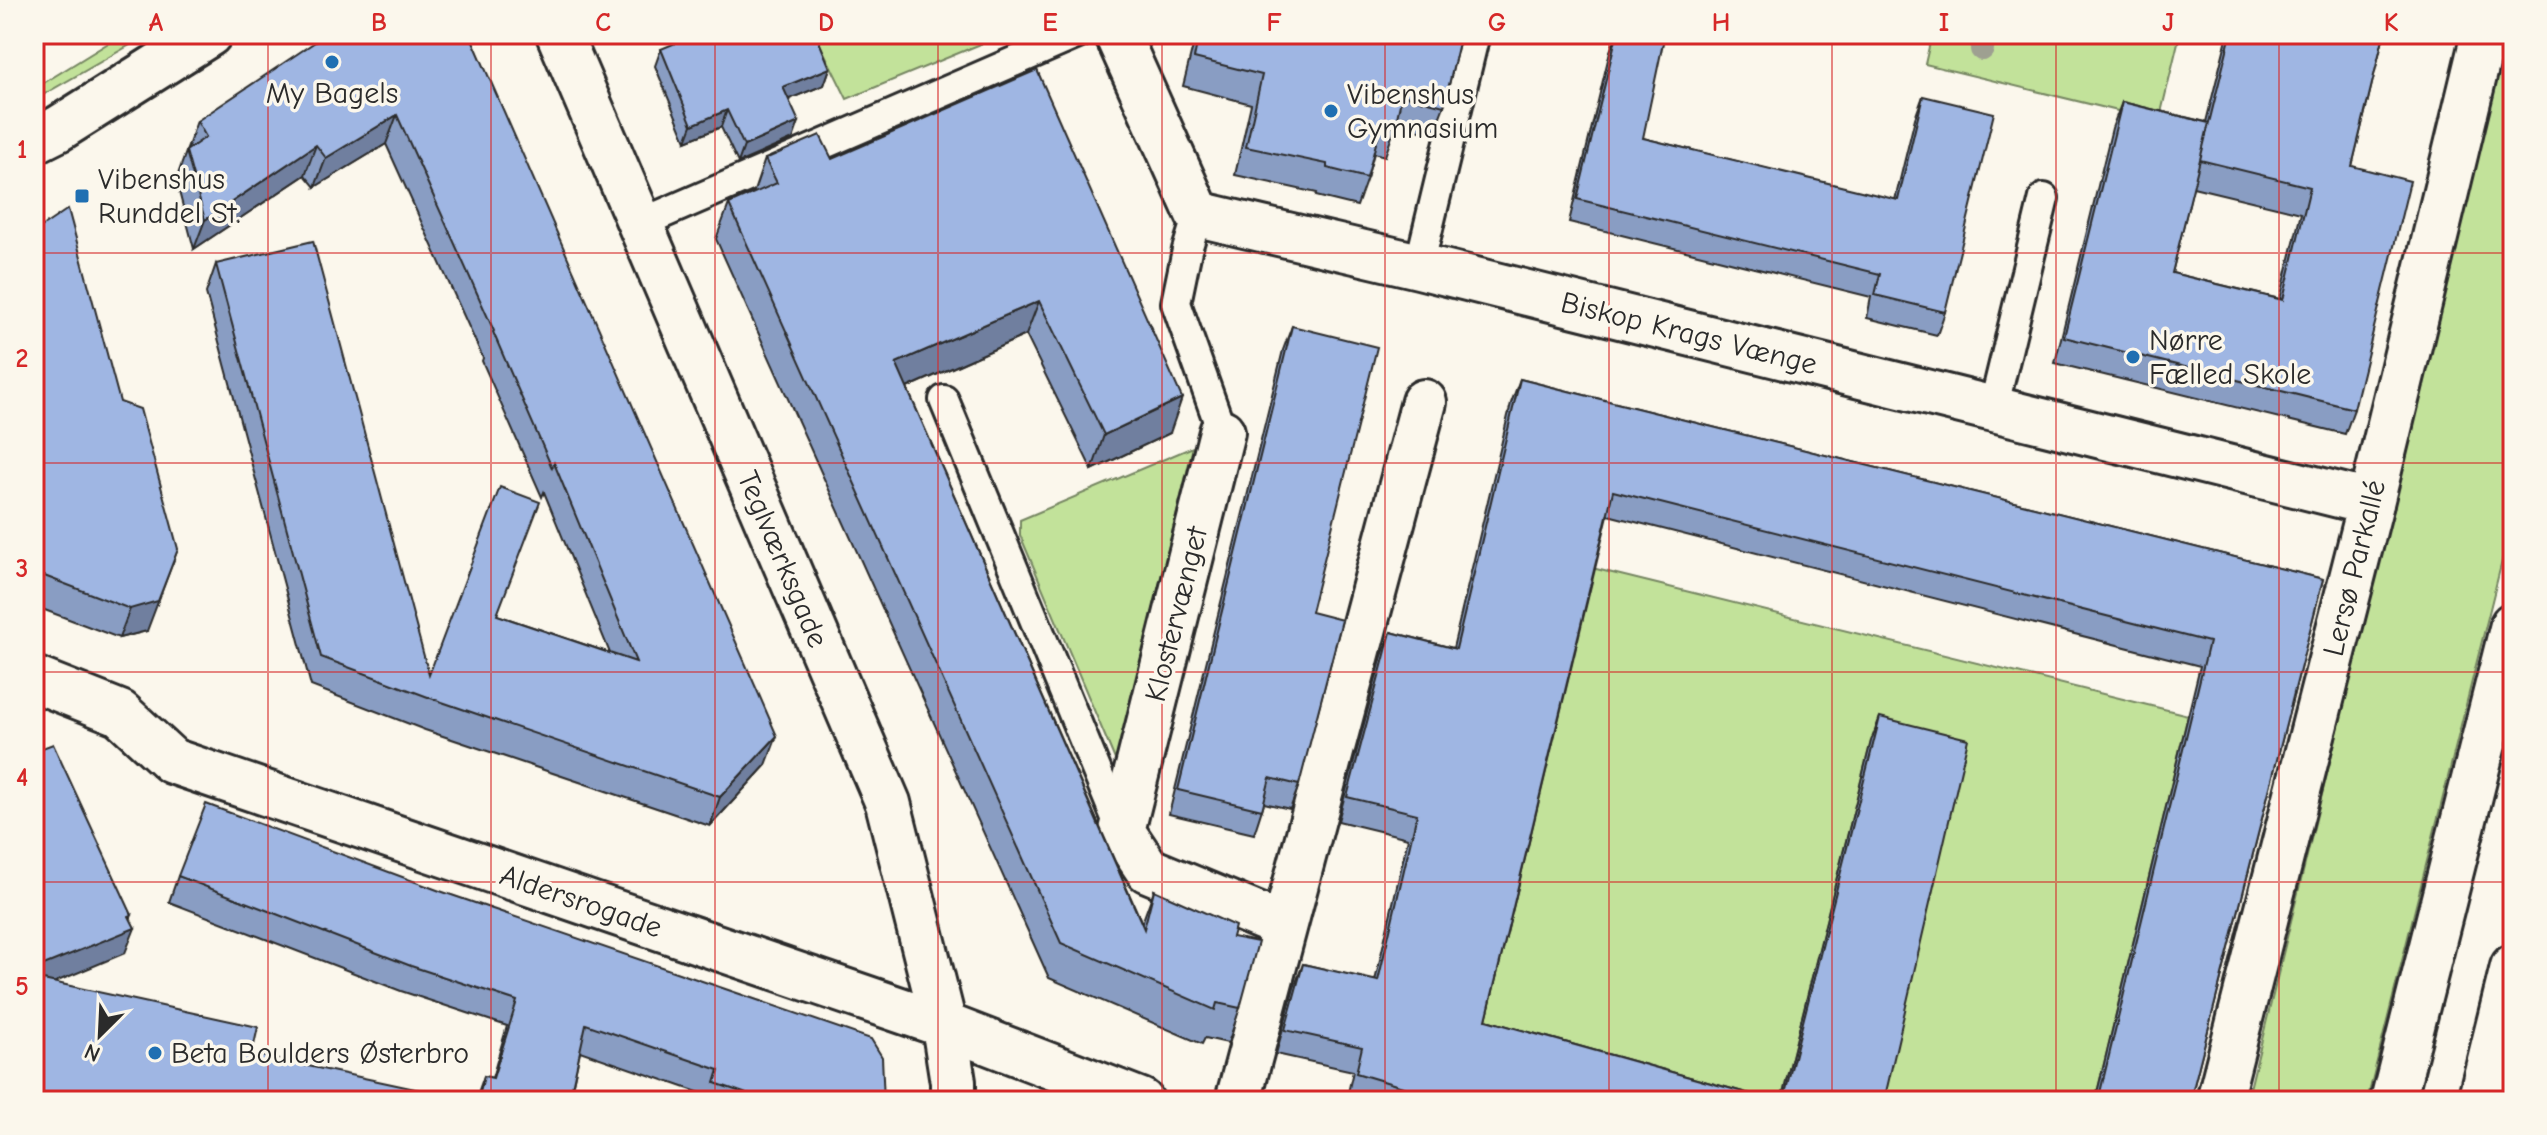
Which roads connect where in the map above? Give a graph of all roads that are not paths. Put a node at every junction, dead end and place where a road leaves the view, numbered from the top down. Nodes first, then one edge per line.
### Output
1 (209, 34) edge
2 (559, 34) edge
3 (1078, 34) edge
4 (1117, 34) edge
5 (1475, 34) edge
6 (2484, 34) edge
7 (34, 141) edge
8 (2044, 198) dead end
9 (1198, 214) junction
10 (639, 224) junction
11 (1419, 266) junction
12 (944, 400) dead end
13 (1424, 402) dead end
14 (1993, 409) junction
15 (1222, 432) joint
16 (2371, 503) junction
17 (2513, 625) edge
18 (34, 679) edge
19 (1122, 831) junction
20 (1283, 926) junction
21 (2513, 967) edge
22 (944, 1025) junction
23 (953, 1101) edge
24 (1141, 1101) edge
25 (1238, 1101) edge
26 (2219, 1101) edge
27 (2393, 1101) edge
28 (2480, 1101) edge

1 - 7 street
2 - 10 street, Teglværksgade
3 - 10 lane
4 - 9 street
5 - 11 lane
6 - 16 street, Lersø Parkallé
8 - 14 lane
9 - 11 street, Biskop Krags Vænge
9 - 15 lane, Klostervænget
10 - 22 street, Teglværksgade
11 - 14 street, Biskop Krags Vænge
12 - 19 lane
13 - 20 street
14 - 16 street, Biskop Krags Vænge
15 - 19 street, Klostervænget
16 - 26 street, Lersø Parkallé
17 - 27 street
18 - 22 street, Aldersrogade
19 - 20 street
20 - 25 street
21 - 28 street
22 - 23 street, Teglværksgade
22 - 24 street, Aldersrogade

